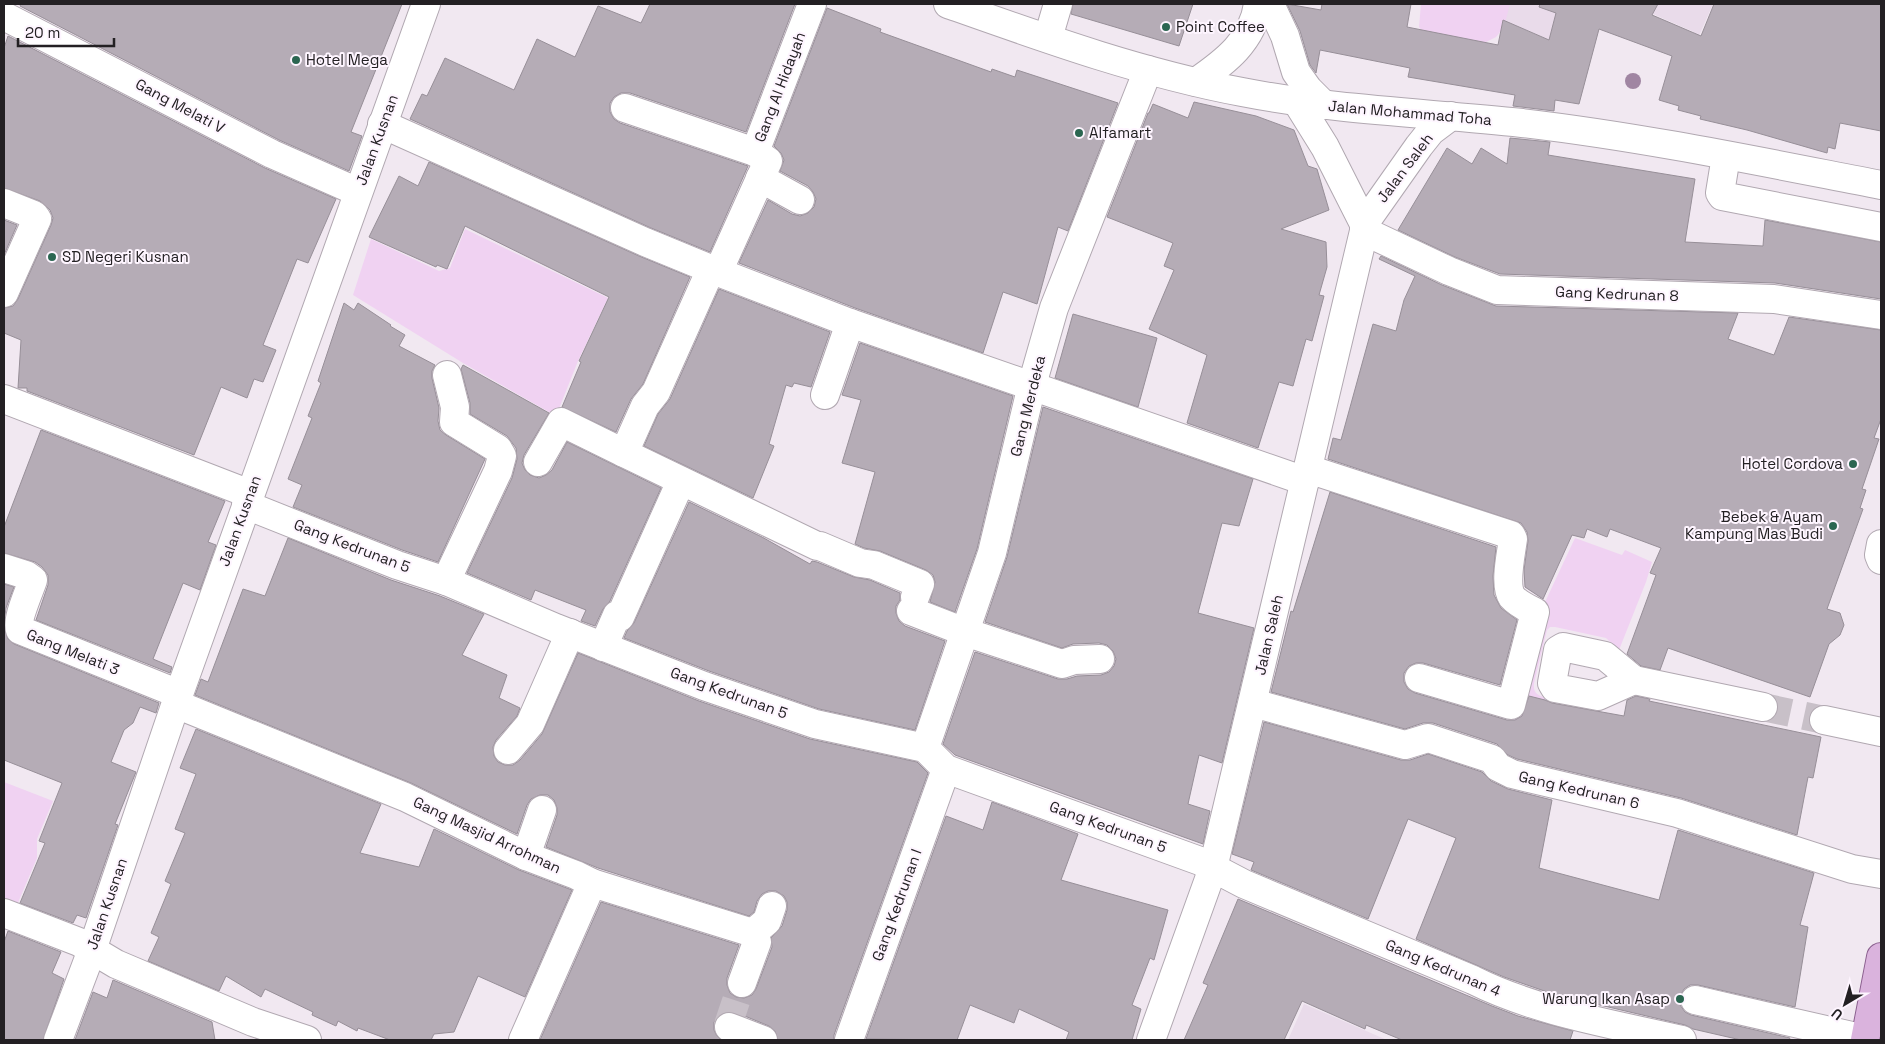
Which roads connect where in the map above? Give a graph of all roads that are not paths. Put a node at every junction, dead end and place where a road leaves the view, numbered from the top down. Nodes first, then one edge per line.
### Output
1 (426, 4) edge
2 (812, 4) edge
3 (948, 4) edge
4 (1058, 4) edge
5 (1258, 4) edge
6 (1270, 4) edge
7 (4, 16) edge
8 (1048, 38) junction
9 (1148, 70) junction
10 (1196, 82) junction
11 (1297, 102) junction
12 (1324, 105) junction
13 (625, 108) dead end
14 (1450, 116) junction
15 (382, 124) junction
16 (1726, 156) junction
17 (757, 165) junction
18 (1881, 184) edge
19 (358, 192) junction
20 (800, 200) dead end
21 (4, 203) edge
22 (1364, 227) junction
23 (1881, 227) edge
24 (714, 271) junction
25 (4, 293) edge
26 (1881, 315) edge
27 (850, 323) junction
28 (447, 375) dead end
29 (1032, 384) junction
30 (825, 396) dead end
31 (4, 399) edge
32 (624, 453) junction
33 (538, 462) dead end
34 (1307, 475) junction
35 (681, 481) junction
36 (248, 500) junction
37 (1881, 544) edge
38 (1881, 560) edge
39 (4, 568) edge
40 (446, 581) junction
41 (965, 632) junction
42 (570, 633) junction
43 (604, 647) junction
44 (1100, 659) dead end
45 (1419, 678) dead end
46 (1634, 680) dead end
47 (177, 699) junction
48 (1253, 703) junction
49 (1763, 707) tunnel mouth
50 (1824, 720) tunnel mouth
51 (1881, 732) edge
52 (925, 748) junction
53 (508, 750) dead end
54 (946, 770) junction
55 (542, 810) dead end
56 (526, 856) junction
57 (1213, 868) junction
58 (1881, 874) edge
59 (592, 884) junction
60 (772, 906) dead end
61 (4, 913) edge
62 (753, 933) junction
63 (92, 950) junction
64 (1881, 957) edge
65 (742, 983) tunnel mouth
66 (1695, 1000) dead end
67 (729, 1027) dead end
68 (58, 1040) edge
69 (307, 1040) edge
70 (523, 1040) edge
71 (763, 1040) edge
72 (849, 1040) edge
73 (1151, 1040) edge
74 (1682, 1040) edge
75 (1865, 1040) edge

1 - 15 street, Jalan Kusnan
2 - 17 street, Gang Al Hidayah
3 - 8 street, Jalan Mohammad Toha
4 - 8 street
5 - 10 street
6 - 12 street
7 - 19 street, Gang Melati V
8 - 9 street, Jalan Mohammad Toha
9 - 10 street, Jalan Mohammad Toha
9 - 29 street, Gang Merdeka
10 - 11 street, Jalan Mohammad Toha
11 - 12 street, Jalan Mohammad Toha
11 - 22 street, Jalan Saleh
12 - 14 street, Jalan Mohammad Toha
13 - 17 street
14 - 16 street, Jalan Mohammad Toha
14 - 22 street, Jalan Saleh
15 - 19 street, Jalan Kusnan
15 - 24 street
16 - 18 street, Jalan Mohammad Toha
16 - 23 street
17 - 20 street
17 - 24 street, Gang Al Hidayah
19 - 36 street, Jalan Kusnan
21 - 25 street
22 - 26 street, Gang Kedrunan 8
22 - 34 street, Jalan Saleh
24 - 27 street
24 - 32 street, Gang Al Hidayah
27 - 29 street
27 - 30 street
28 - 40 street
29 - 34 street
29 - 41 street, Gang Merdeka
31 - 36 street, Gang Kedrunan 5
32 - 33 street
32 - 35 street
34 - 45 street
34 - 48 street, Jalan Saleh
35 - 41 street
35 - 43 street
36 - 40 street, Gang Kedrunan 5
36 - 47 street, Jalan Kusnan
37 - 38 street
39 - 47 street, Gang Melati 3
40 - 42 street, Gang Kedrunan 5
41 - 44 street
41 - 52 street, Gang Merdeka
42 - 43 street, Gang Kedrunan 5
42 - 53 street
43 - 52 street, Gang Kedrunan 5
46 - 49 street
47 - 56 street, Gang Masjid Arrohman
47 - 63 street, Jalan Kusnan
48 - 57 street, Jalan Saleh
48 - 58 street, Gang Kedrunan 6
50 - 51 street
52 - 54 street, Gang Kedrunan 5
54 - 57 street, Gang Kedrunan 5
54 - 72 street, Gang Kedrunan I
55 - 56 street
56 - 59 street, Gang Masjid Arrohman
57 - 73 street, Jalan Saleh
57 - 74 street, Gang Kedrunan 4
59 - 62 street, Gang Masjid Arrohman
59 - 70 street
60 - 62 street
61 - 63 street
62 - 65 street
63 - 68 street, Jalan Kusnan
63 - 69 street
64 - 75 main road
66 - 75 street
67 - 71 street

